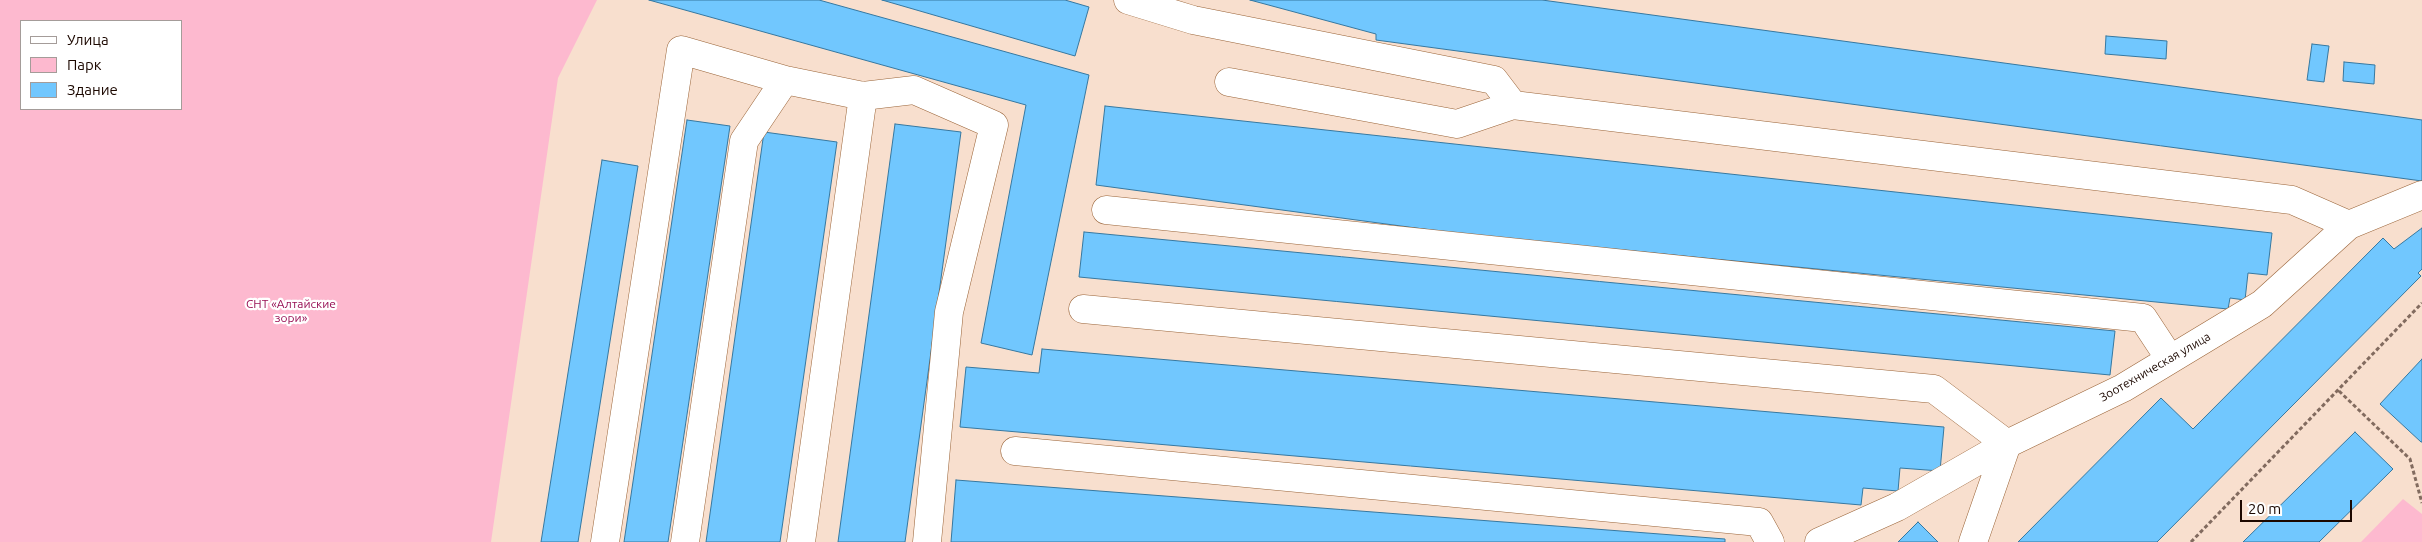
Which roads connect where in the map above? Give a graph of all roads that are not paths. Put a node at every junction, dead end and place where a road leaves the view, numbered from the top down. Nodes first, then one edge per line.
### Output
1 (1128, 0) edge
2 (785, 80) junction
3 (1229, 82) dead end
4 (863, 96) junction
5 (1513, 106) junction
6 (2422, 195) edge
7 (1106, 210) dead end
8 (2349, 225) junction
9 (1083, 309) dead end
10 (2170, 360) junction
11 (2007, 444) junction
12 (1015, 451) dead end
13 (605, 542) edge
14 (685, 542) edge
15 (800, 542) edge
16 (927, 542) edge
17 (1770, 542) edge
18 (1819, 542) edge
19 (1973, 542) edge

1 - 5 street
2 - 4 street
2 - 13 street
2 - 14 street
3 - 5 street
4 - 15 street
4 - 16 street
5 - 8 street
6 - 8 street, Зоотехническая улица
7 - 10 street
8 - 10 street, Зоотехническая улица
9 - 11 street
10 - 11 street, Зоотехническая улица
11 - 18 street, Зоотехническая улица
11 - 19 street
12 - 17 street

